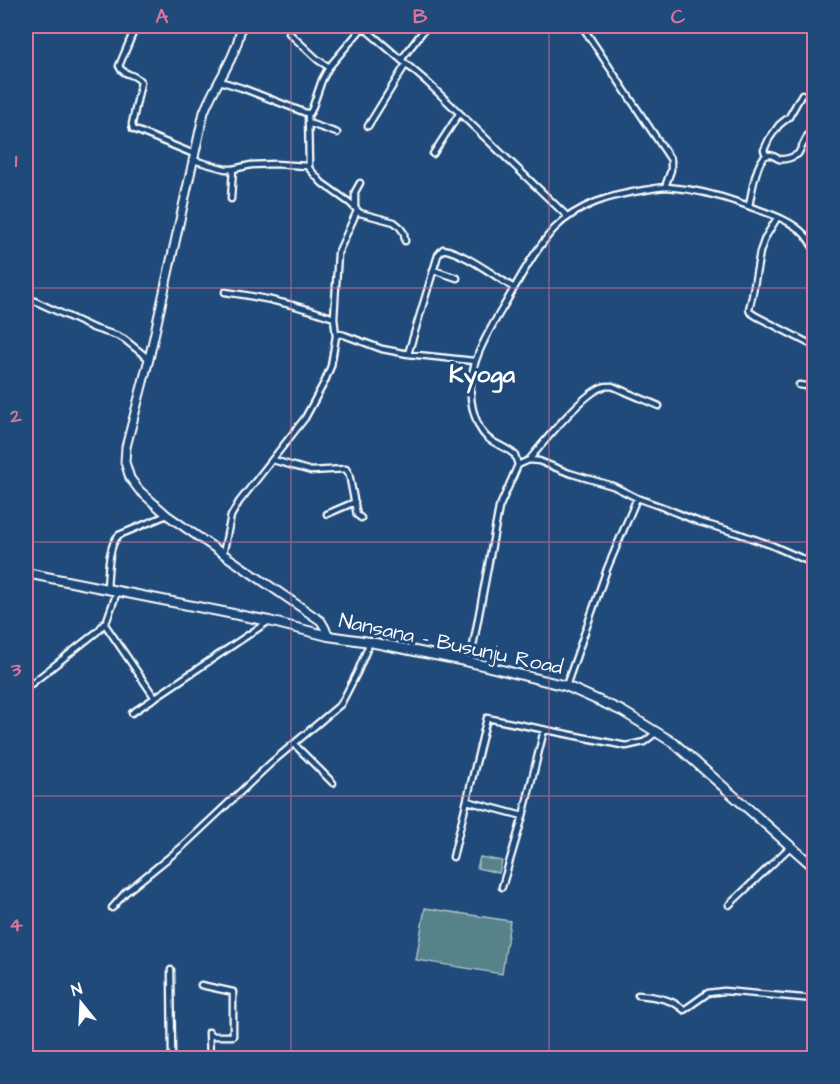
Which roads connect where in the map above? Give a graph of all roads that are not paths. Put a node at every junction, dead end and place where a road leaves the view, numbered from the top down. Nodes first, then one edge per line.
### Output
1 (136, 26) edge
2 (241, 26) edge
3 (363, 26) edge
4 (427, 26) edge
5 (582, 26) edge
6 (289, 33) dead end
7 (401, 60) junction
8 (406, 64) junction
9 (329, 67) junction
10 (220, 81) junction
11 (802, 94) dead end
12 (308, 113) junction
13 (459, 114) junction
14 (308, 123) junction
15 (368, 126) dead end
16 (809, 133) dead end
17 (337, 134) dead end
18 (433, 153) dead end
19 (766, 155) junction
20 (194, 157) junction
21 (309, 167) junction
22 (233, 169) junction
23 (360, 183) dead end
24 (665, 187) junction
25 (231, 200) dead end
26 (749, 206) junction
27 (356, 209) junction
28 (568, 217) junction
29 (777, 218) junction
30 (405, 242) dead end
31 (814, 249) edge
32 (433, 270) junction
33 (457, 278) dead end
34 (514, 288) junction
35 (225, 292) dead end
36 (26, 297) edge
37 (334, 318) junction
38 (336, 336) junction
39 (814, 346) edge
40 (408, 354) junction
41 (149, 359) junction
42 (474, 361) junction
43 (799, 385) dead end
44 (814, 387) edge
45 (659, 406) dead end
46 (273, 460) junction
47 (529, 460) junction
48 (518, 465) junction
49 (637, 498) junction
50 (355, 502) junction
51 (327, 514) dead end
52 (167, 515) junction
53 (361, 518) dead end
54 (223, 554) junction
55 (814, 562) edge
56 (26, 573) edge
57 (107, 590) junction
58 (117, 591) junction
59 (269, 621) junction
60 (104, 623) junction
61 (328, 636) junction
62 (370, 642) junction
63 (470, 662) junction
64 (566, 686) junction
65 (26, 688) edge
66 (155, 698) junction
67 (132, 713) dead end
68 (544, 730) junction
69 (657, 732) junction
70 (294, 744) junction
71 (333, 783) dead end
72 (466, 801) junction
73 (523, 816) junction
74 (790, 847) junction
75 (453, 857) dead end
76 (814, 867) edge
77 (502, 887) dead end
78 (729, 905) dead end
79 (112, 908) dead end
80 (171, 970) dead end
81 (201, 985) dead end
82 (638, 995) dead end
83 (814, 999) edge
84 (172, 1059) edge
85 (210, 1059) edge

1 - 20 street
2 - 10 street
3 - 7 street
3 - 9 street
4 - 7 street
5 - 24 street
6 - 9 street
7 - 8 street
8 - 13 street
8 - 15 street
9 - 12 street
10 - 12 street
10 - 20 street
11 - 19 street
12 - 14 street
13 - 18 street
13 - 28 street
14 - 17 street
14 - 21 street
16 - 19 street
19 - 26 street
20 - 22 street
20 - 41 street
21 - 22 street
21 - 27 street
22 - 25 street
23 - 27 street
24 - 26 street
24 - 28 street
26 - 29 street
27 - 30 street
27 - 37 street
28 - 34 street
29 - 31 street
29 - 39 street
32 - 33 street
32 - 34 street
32 - 40 street
34 - 42 street
35 - 37 street
36 - 41 street
37 - 38 street
38 - 40 street
38 - 46 street
40 - 42 street
41 - 52 street
42 - 48 street
43 - 44 street
45 - 47 street
46 - 50 street
46 - 54 street
47 - 48 street
47 - 49 street
48 - 63 street
49 - 55 street
49 - 64 street
50 - 51 street
50 - 53 street
52 - 54 street
52 - 57 street
54 - 61 street
56 - 57 main road, Nansana - Busunju Road
57 - 58 main road, Nansana - Busunju Road
58 - 59 main road, Nansana - Busunju Road
58 - 60 street
59 - 61 main road, Nansana - Busunju Road
59 - 66 street
60 - 65 street
60 - 66 street
61 - 62 main road, Nansana - Busunju Road
62 - 63 main road, Nansana - Busunju Road
62 - 70 street
63 - 64 main road, Nansana - Busunju Road
64 - 69 main road, Nansana - Busunju Road
66 - 67 street
68 - 69 street
68 - 72 street
68 - 73 street
69 - 74 main road, Nansana - Busunju Road
70 - 71 street
70 - 79 street
72 - 73 street
72 - 75 street
73 - 77 street
74 - 76 main road, Nansana - Busunju Road
74 - 78 street
80 - 84 street
81 - 85 street
82 - 83 street

